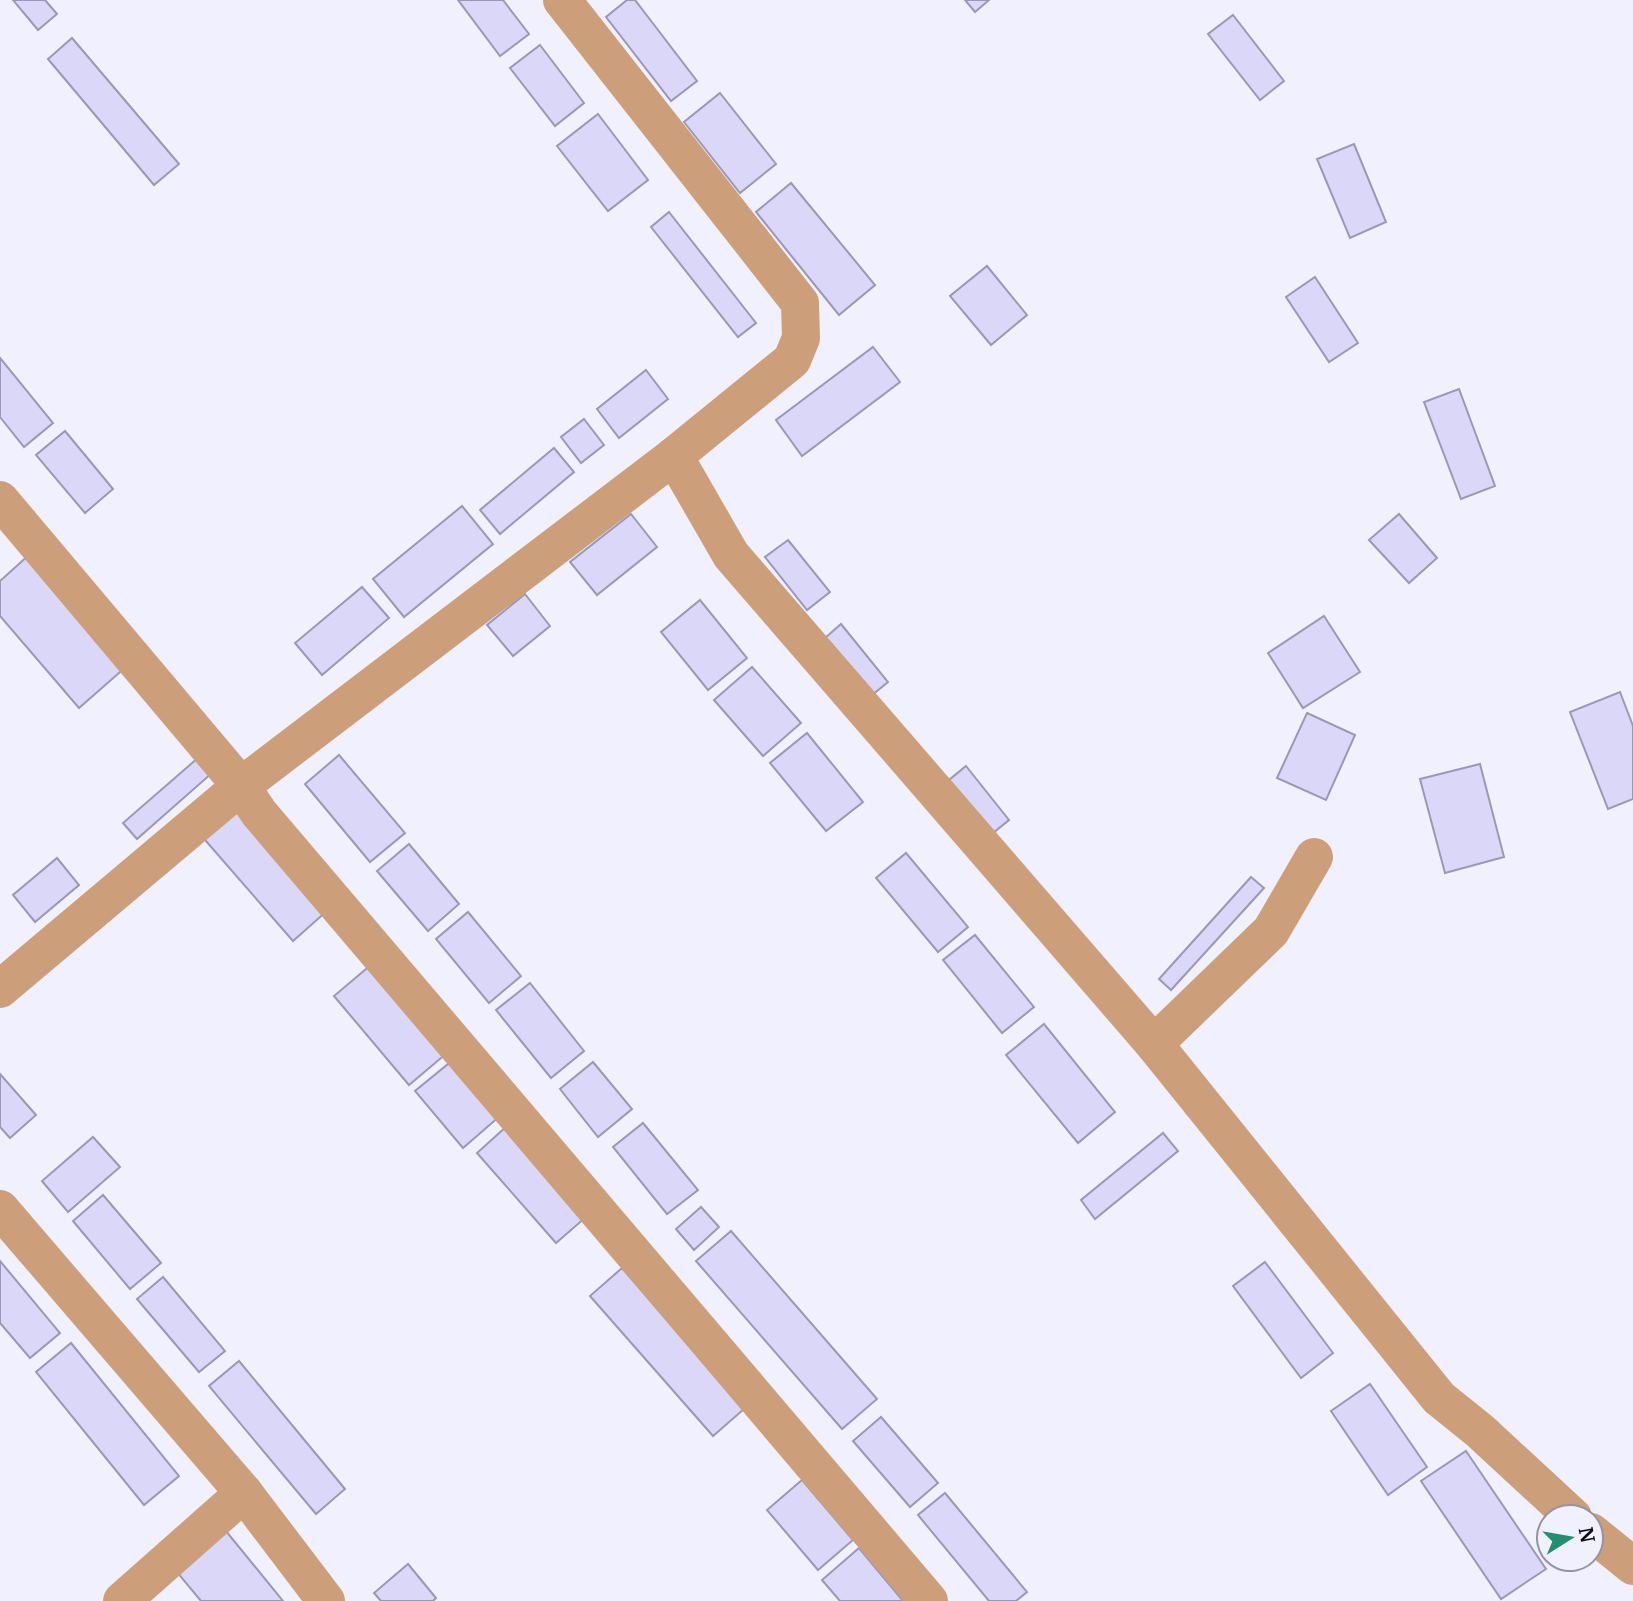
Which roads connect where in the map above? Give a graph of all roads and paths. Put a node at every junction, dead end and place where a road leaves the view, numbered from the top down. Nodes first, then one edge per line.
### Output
1 (562, 0) edge
2 (674, 456) junction
3 (0, 499) edge
4 (241, 786) junction
5 (1314, 857) dead end
6 (0, 989) edge
7 (1154, 1044) junction
8 (0, 1209) edge
9 (244, 1493) junction
10 (1558, 1503) edge
11 (1605, 1543) edge
12 (1633, 1566) edge
13 (122, 1601) edge
14 (326, 1601) edge
15 (929, 1601) edge

1 - 2 street
2 - 4 street
2 - 7 street
3 - 4 street
4 - 6 street
4 - 15 street
5 - 7 street
7 - 10 street
8 - 9 street
9 - 13 street
9 - 14 street
11 - 12 street

